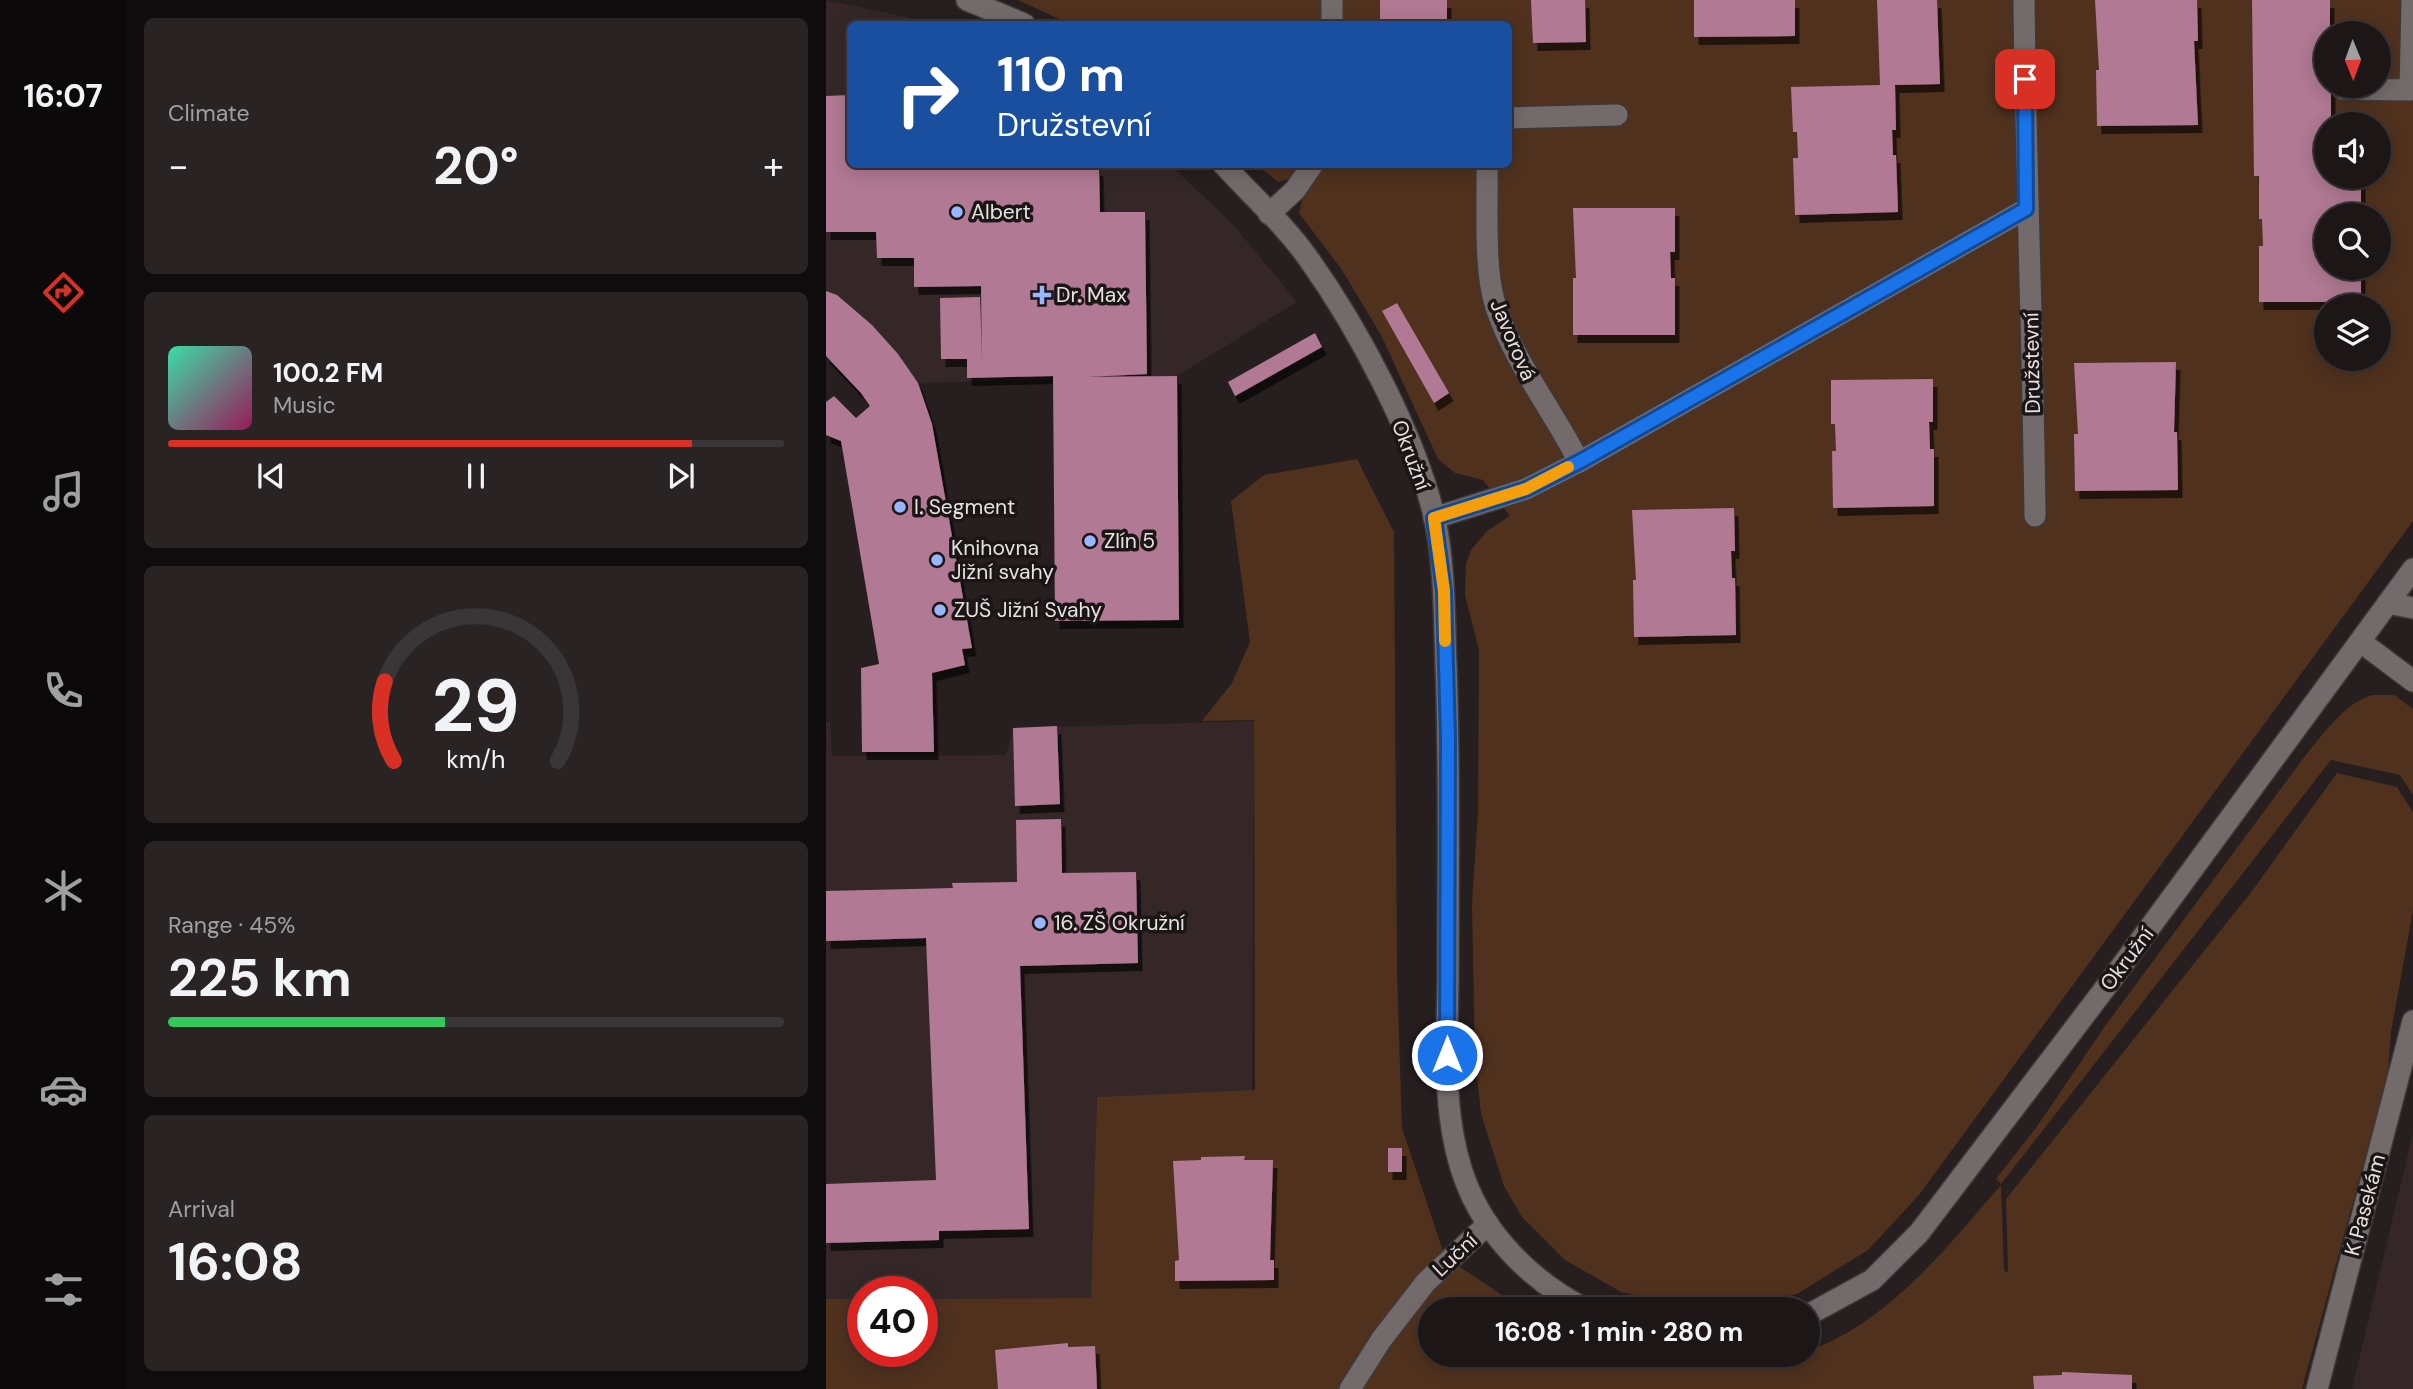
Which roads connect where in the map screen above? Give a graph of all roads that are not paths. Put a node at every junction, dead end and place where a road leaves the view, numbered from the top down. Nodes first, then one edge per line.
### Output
1 (967, 0) edge
2 (1332, 0) edge
3 (2024, 0) edge
4 (2412, 0) edge
5 (1017, 21) edge
6 (1332, 21) edge
7 (2391, 90) edge
8 (1617, 115) dead end
9 (1512, 118) edge
10 (1227, 168) edge
11 (1309, 168) edge
12 (1487, 168) edge
13 (2026, 209) junction
14 (1269, 214) junction
15 (1579, 462) junction
16 (2035, 516) dead end
17 (1434, 518) junction
18 (2413, 569) edge
19 (2388, 603) junction
20 (2413, 608) edge
21 (2361, 642) junction
22 (2413, 681) edge
23 (2413, 1021) edge
24 (1488, 1224) junction
25 (1569, 1297) edge
26 (1820, 1308) edge
27 (1350, 1389) edge
28 (2317, 1389) edge

1 - 5 street
2 - 6 street
3 - 13 street, Družstevní
4 - 7 street
8 - 9 street
10 - 14 street, Okružní
11 - 14 street
12 - 15 street, Javorová
13 - 15 street
13 - 16 street, Družstevní
14 - 17 street, Okružní
15 - 17 street
17 - 24 street, Okružní
18 - 19 street, Okružní
19 - 20 street
19 - 21 street, Okružní
21 - 22 street
21 - 26 street, Okružní
23 - 28 street, K Pasekám
24 - 25 street, Okružní
24 - 27 street, Luční

